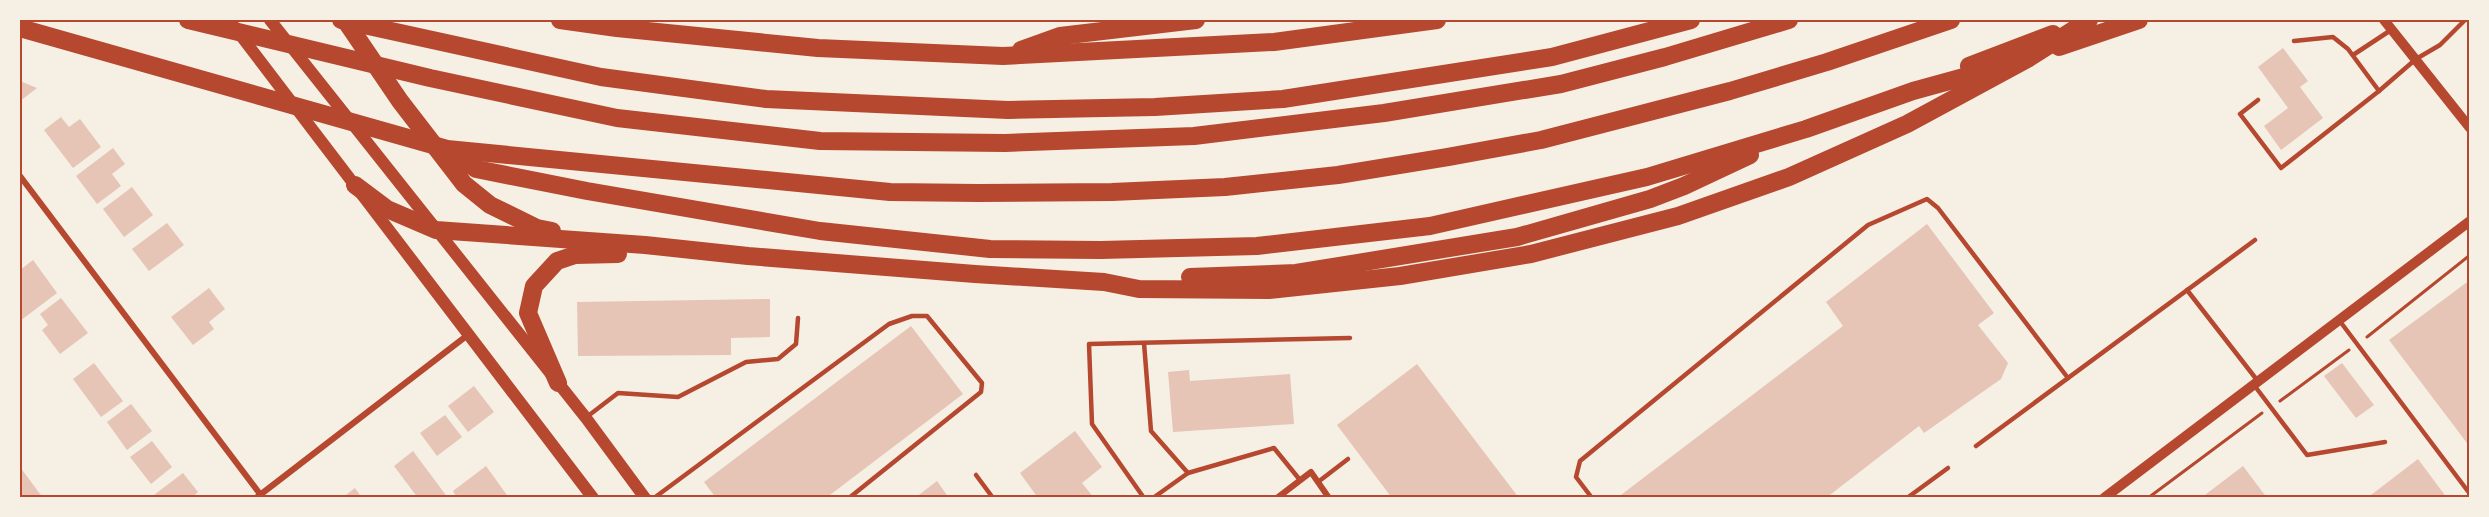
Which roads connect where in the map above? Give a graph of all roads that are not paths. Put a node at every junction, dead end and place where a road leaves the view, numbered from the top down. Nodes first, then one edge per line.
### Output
1 (229, 20) edge
2 (270, 20) edge
3 (343, 20) edge
4 (560, 20) edge
5 (1196, 20) edge
6 (1437, 20) edge
7 (1691, 20) edge
8 (1789, 20) edge
9 (1951, 20) edge
10 (2091, 20) edge
11 (2139, 20) edge
12 (2384, 20) edge
13 (2465, 20) edge
14 (194, 21) edge
15 (20, 28) edge
16 (2392, 29) junction
17 (2294, 41) dead end
18 (2353, 55) junction
19 (1003, 56) junction
20 (2416, 59) junction
21 (1913, 91) junction
22 (2379, 91) junction
23 (2258, 100) dead end
24 (2469, 128) edge
25 (1806, 129) junction
26 (447, 148) junction
27 (20, 176) edge
28 (355, 184) junction
29 (2469, 221) edge
30 (435, 230) junction
31 (2255, 240) dead end
32 (607, 242) junction
33 (748, 256) junction
34 (1104, 282) junction
35 (2187, 290) junction
36 (798, 318) dead end
37 (2339, 320) junction
38 (470, 334) junction
39 (1350, 338) dead end
40 (1144, 343) junction
41 (2068, 378) junction
42 (558, 383) junction
43 (2256, 384) junction
44 (586, 418) junction
45 (2385, 442) dead end
46 (1976, 446) dead end
47 (1348, 459) dead end
48 (1948, 468) dead end
49 (1188, 472) junction
50 (976, 475) dead end
51 (1300, 480) junction
52 (1318, 482) junction
53 (2469, 494) edge
54 (258, 496) edge
55 (593, 498) edge
56 (645, 498) edge
57 (654, 498) edge
58 (849, 498) edge
59 (993, 498) edge
60 (1144, 498) edge
61 (1153, 498) edge
62 (1277, 498) edge
63 (1329, 498) edge
64 (1592, 498) edge
65 (1907, 498) edge
66 (2104, 498) edge

1 - 28 main road
2 - 30 main road
3 - 7 highway
3 - 32 highway
4 - 19 highway
5 - 19 highway
6 - 19 highway
8 - 14 highway
9 - 26 highway
10 - 21 highway
10 - 34 highway
11 - 21 highway
12 - 16 street
13 - 20 lane
15 - 26 highway
16 - 18 lane
16 - 20 street
17 - 18 lane
18 - 22 lane
20 - 22 lane
20 - 24 street
21 - 25 highway
22 - 23 lane
25 - 26 highway
25 - 34 highway
27 - 54 street
28 - 30 highway
28 - 38 main road
29 - 37 street
30 - 32 highway
30 - 42 main road
31 - 35 lane
32 - 33 highway
33 - 34 highway
33 - 42 highway
35 - 41 lane
35 - 43 lane
36 - 44 lane
37 - 43 street
37 - 53 lane
38 - 54 street
38 - 55 main road
39 - 40 lane
40 - 49 lane
40 - 60 lane
41 - 46 lane
41 - 64 lane
42 - 44 main road
43 - 45 lane
43 - 66 street
44 - 56 main road
47 - 52 lane
48 - 65 lane
49 - 51 lane
49 - 61 lane
50 - 59 lane
51 - 52 street
51 - 62 street
52 - 63 street
57 - 58 lane

